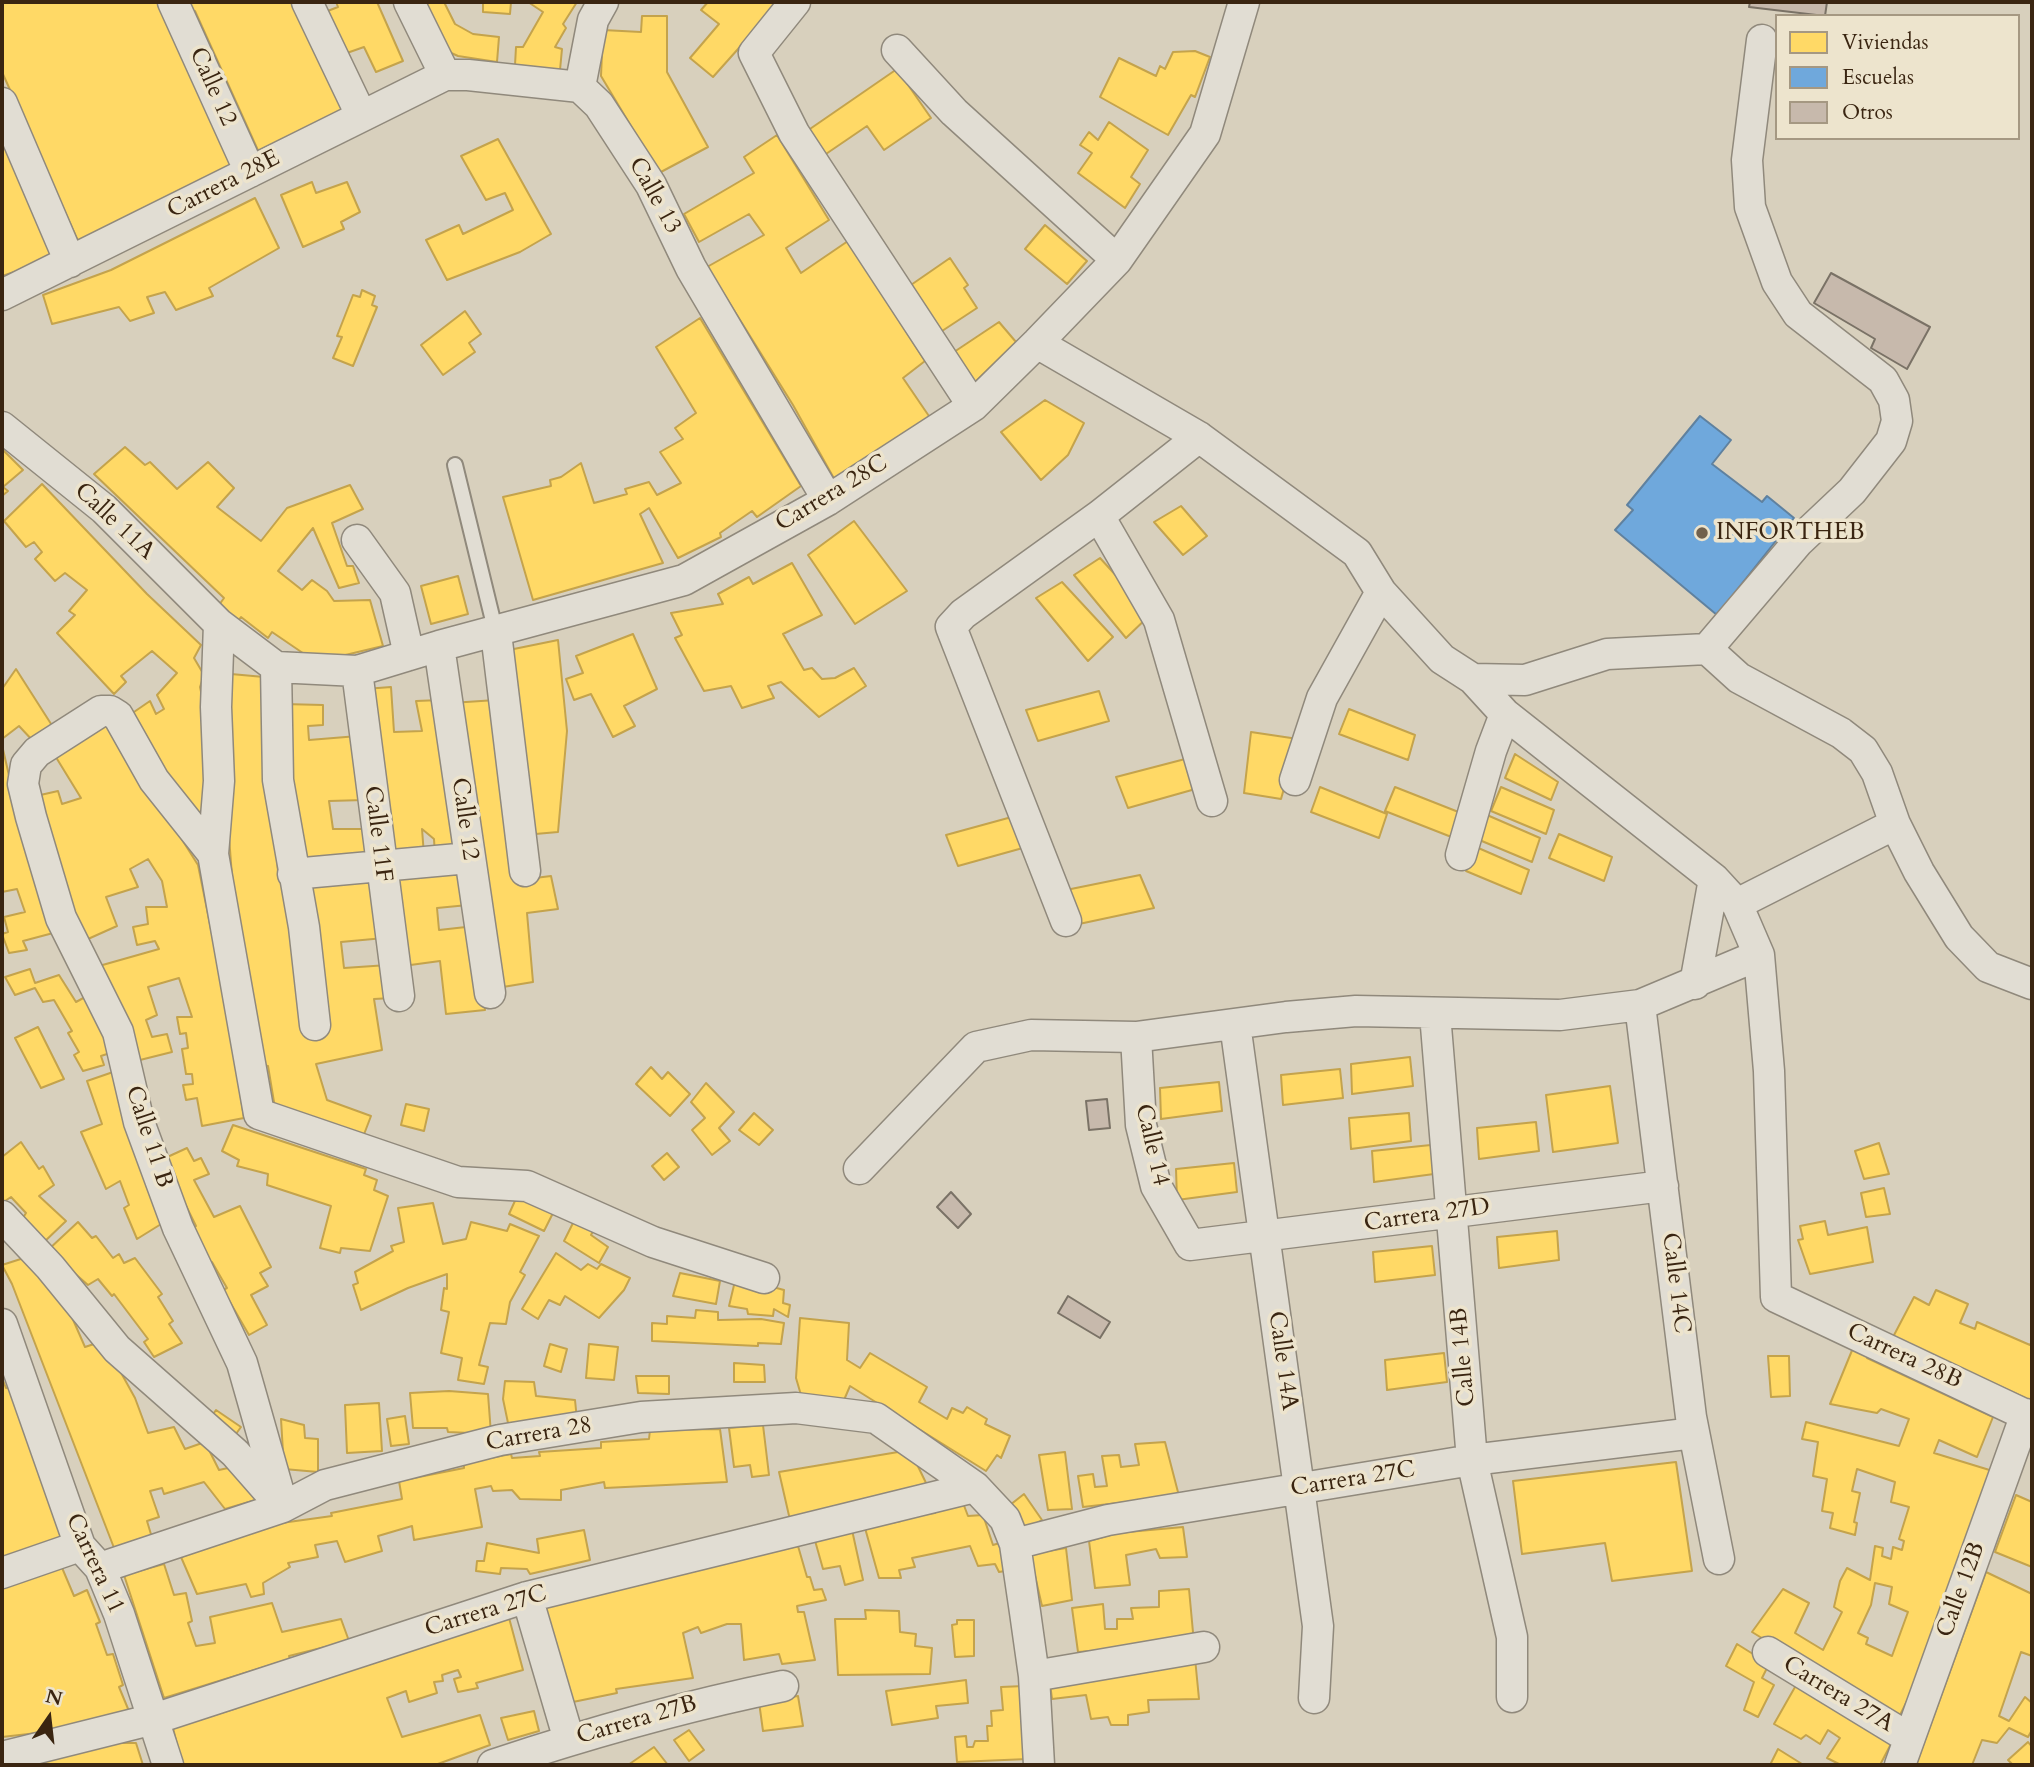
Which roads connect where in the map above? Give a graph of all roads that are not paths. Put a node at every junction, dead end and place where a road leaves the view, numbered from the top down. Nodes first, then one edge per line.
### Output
1 (173, 2) edge
2 (307, 2) edge
3 (409, 2) edge
4 (603, 2) edge
5 (795, 2) edge
6 (1244, 2) edge
7 (1762, 40) dead end
8 (897, 50) dead end
9 (445, 75) junction
10 (580, 87) junction
11 (2, 103) edge
12 (361, 115) junction
13 (250, 172) junction
14 (1117, 260) junction
15 (71, 262) junction
16 (2, 295) edge
17 (1037, 343) junction
18 (973, 406) junction
19 (2, 427) edge
20 (1199, 437) junction
21 (455, 465) dead end
22 (828, 500) junction
23 (1099, 516) junction
24 (357, 540) dead end
25 (1381, 592) junction
26 (219, 624) junction
27 (496, 633) junction
28 (439, 646) junction
29 (1707, 649) junction
30 (409, 655) junction
31 (276, 667) junction
32 (357, 671) junction
33 (1474, 678) junction
34 (1505, 714) junction
35 (1295, 780) dead end
36 (1212, 801) dead end
37 (1895, 824) junction
38 (213, 854) junction
39 (1461, 855) dead end
40 (469, 858) junction
41 (380, 867) junction
42 (524, 870) dead end
43 (293, 874) junction
44 (1714, 879) junction
45 (1737, 904) junction
46 (1066, 921) dead end
47 (1759, 955) junction
48 (1695, 984) junction
49 (2032, 984) edge
50 (490, 993) dead end
51 (399, 996) dead end
52 (1640, 1005) junction
53 (1435, 1014) junction
54 (1235, 1024) junction
55 (316, 1025) dead end
56 (1136, 1037) junction
57 (859, 1169) dead end
58 (1663, 1186) junction
59 (1452, 1212) junction
60 (2, 1216) edge
61 (1265, 1238) junction
62 (1190, 1245) joint
63 (764, 1278) dead end
64 (3, 1331) edge
65 (2029, 1416) edge
66 (1694, 1433) junction
67 (1472, 1460) junction
68 (975, 1487) junction
69 (1300, 1489) junction
70 (283, 1507) junction
71 (1015, 1544) junction
72 (80, 1546) junction
73 (1719, 1559) dead end
74 (100, 1568) junction
75 (2, 1573) edge
76 (527, 1597) junction
77 (1204, 1647) dead end
78 (1768, 1652) dead end
79 (1034, 1676) junction
80 (783, 1686) dead end
81 (1512, 1697) dead end
82 (1314, 1698) dead end
83 (154, 1719) junction
84 (569, 1740) junction
85 (1904, 1752) edge
86 (2, 1757) edge
87 (168, 1765) edge
88 (493, 1765) edge
89 (1039, 1765) edge

1 - 13 street, Calle 12
2 - 12 street
3 - 9 street
4 - 10 street
5 - 18 street
6 - 14 street, Carrera 28C
7 - 29 street
8 - 14 street
9 - 10 street
9 - 12 street, Carrera 28E
10 - 22 street, Calle 13
11 - 15 street
12 - 13 street, Carrera 28E
13 - 15 street, Carrera 28E
14 - 17 street, Carrera 28C
15 - 16 street, Carrera 28E
17 - 18 street, Carrera 28C
17 - 20 street
18 - 22 street, Carrera 28C
19 - 26 street, Calle 11A
20 - 23 street
20 - 25 street
21 - 27 lane
22 - 27 street, Carrera 28C
23 - 36 street
23 - 46 street
24 - 30 street
25 - 33 street
25 - 35 street
26 - 31 street
26 - 38 street
27 - 28 street, Carrera 28C
27 - 42 street
28 - 30 street, Carrera 28C
28 - 40 street, Calle 12
29 - 33 street
29 - 37 street
30 - 32 street, Carrera 28C
31 - 32 street, Carrera 28C
31 - 43 street
32 - 41 street, Calle 11F
33 - 34 street
34 - 39 street
34 - 44 street
37 - 45 street
37 - 49 street
38 - 63 street
38 - 70 street, Calle 11 B
40 - 41 street
40 - 50 street, Calle 12
41 - 43 street
41 - 51 street, Calle 11F
43 - 55 street
44 - 45 street
44 - 48 street
45 - 47 street
47 - 48 street
47 - 65 street, Carrera 28B
48 - 52 street
52 - 53 street
52 - 58 street, Calle 14C
53 - 54 street
53 - 59 street, Calle 14B
54 - 56 street
54 - 61 street, Calle 14A
56 - 57 street
56 - 62 street, Calle 14
58 - 59 street, Carrera 27D
58 - 66 street, Calle 14C
59 - 61 street, Carrera 27D
59 - 67 street, Calle 14B
60 - 70 street
61 - 62 street, Carrera 27D
61 - 69 street, Calle 14A
64 - 72 street, Carrera 11
65 - 85 street, Calle 12B
66 - 67 street, Carrera 27C
66 - 73 street, Calle 14C
67 - 69 street, Carrera 27C
67 - 81 street, Calle 14B
68 - 70 street, Carrera 28
68 - 71 street, Carrera 28
68 - 76 street, Carrera 27C
69 - 71 street, Carrera 27C
69 - 82 street, Calle 14A
70 - 74 street, Carrera 28
71 - 79 street, Carrera 28
72 - 74 street, Carrera 11
72 - 75 street
74 - 83 street, Carrera 11
76 - 83 street, Carrera 27C
76 - 84 street
77 - 79 street
78 - 85 street, Carrera 27A
79 - 89 street, Carrera 28
80 - 84 street, Carrera 27B
83 - 86 street, Carrera 27C
83 - 87 street, Carrera 11
84 - 88 street, Carrera 27B

